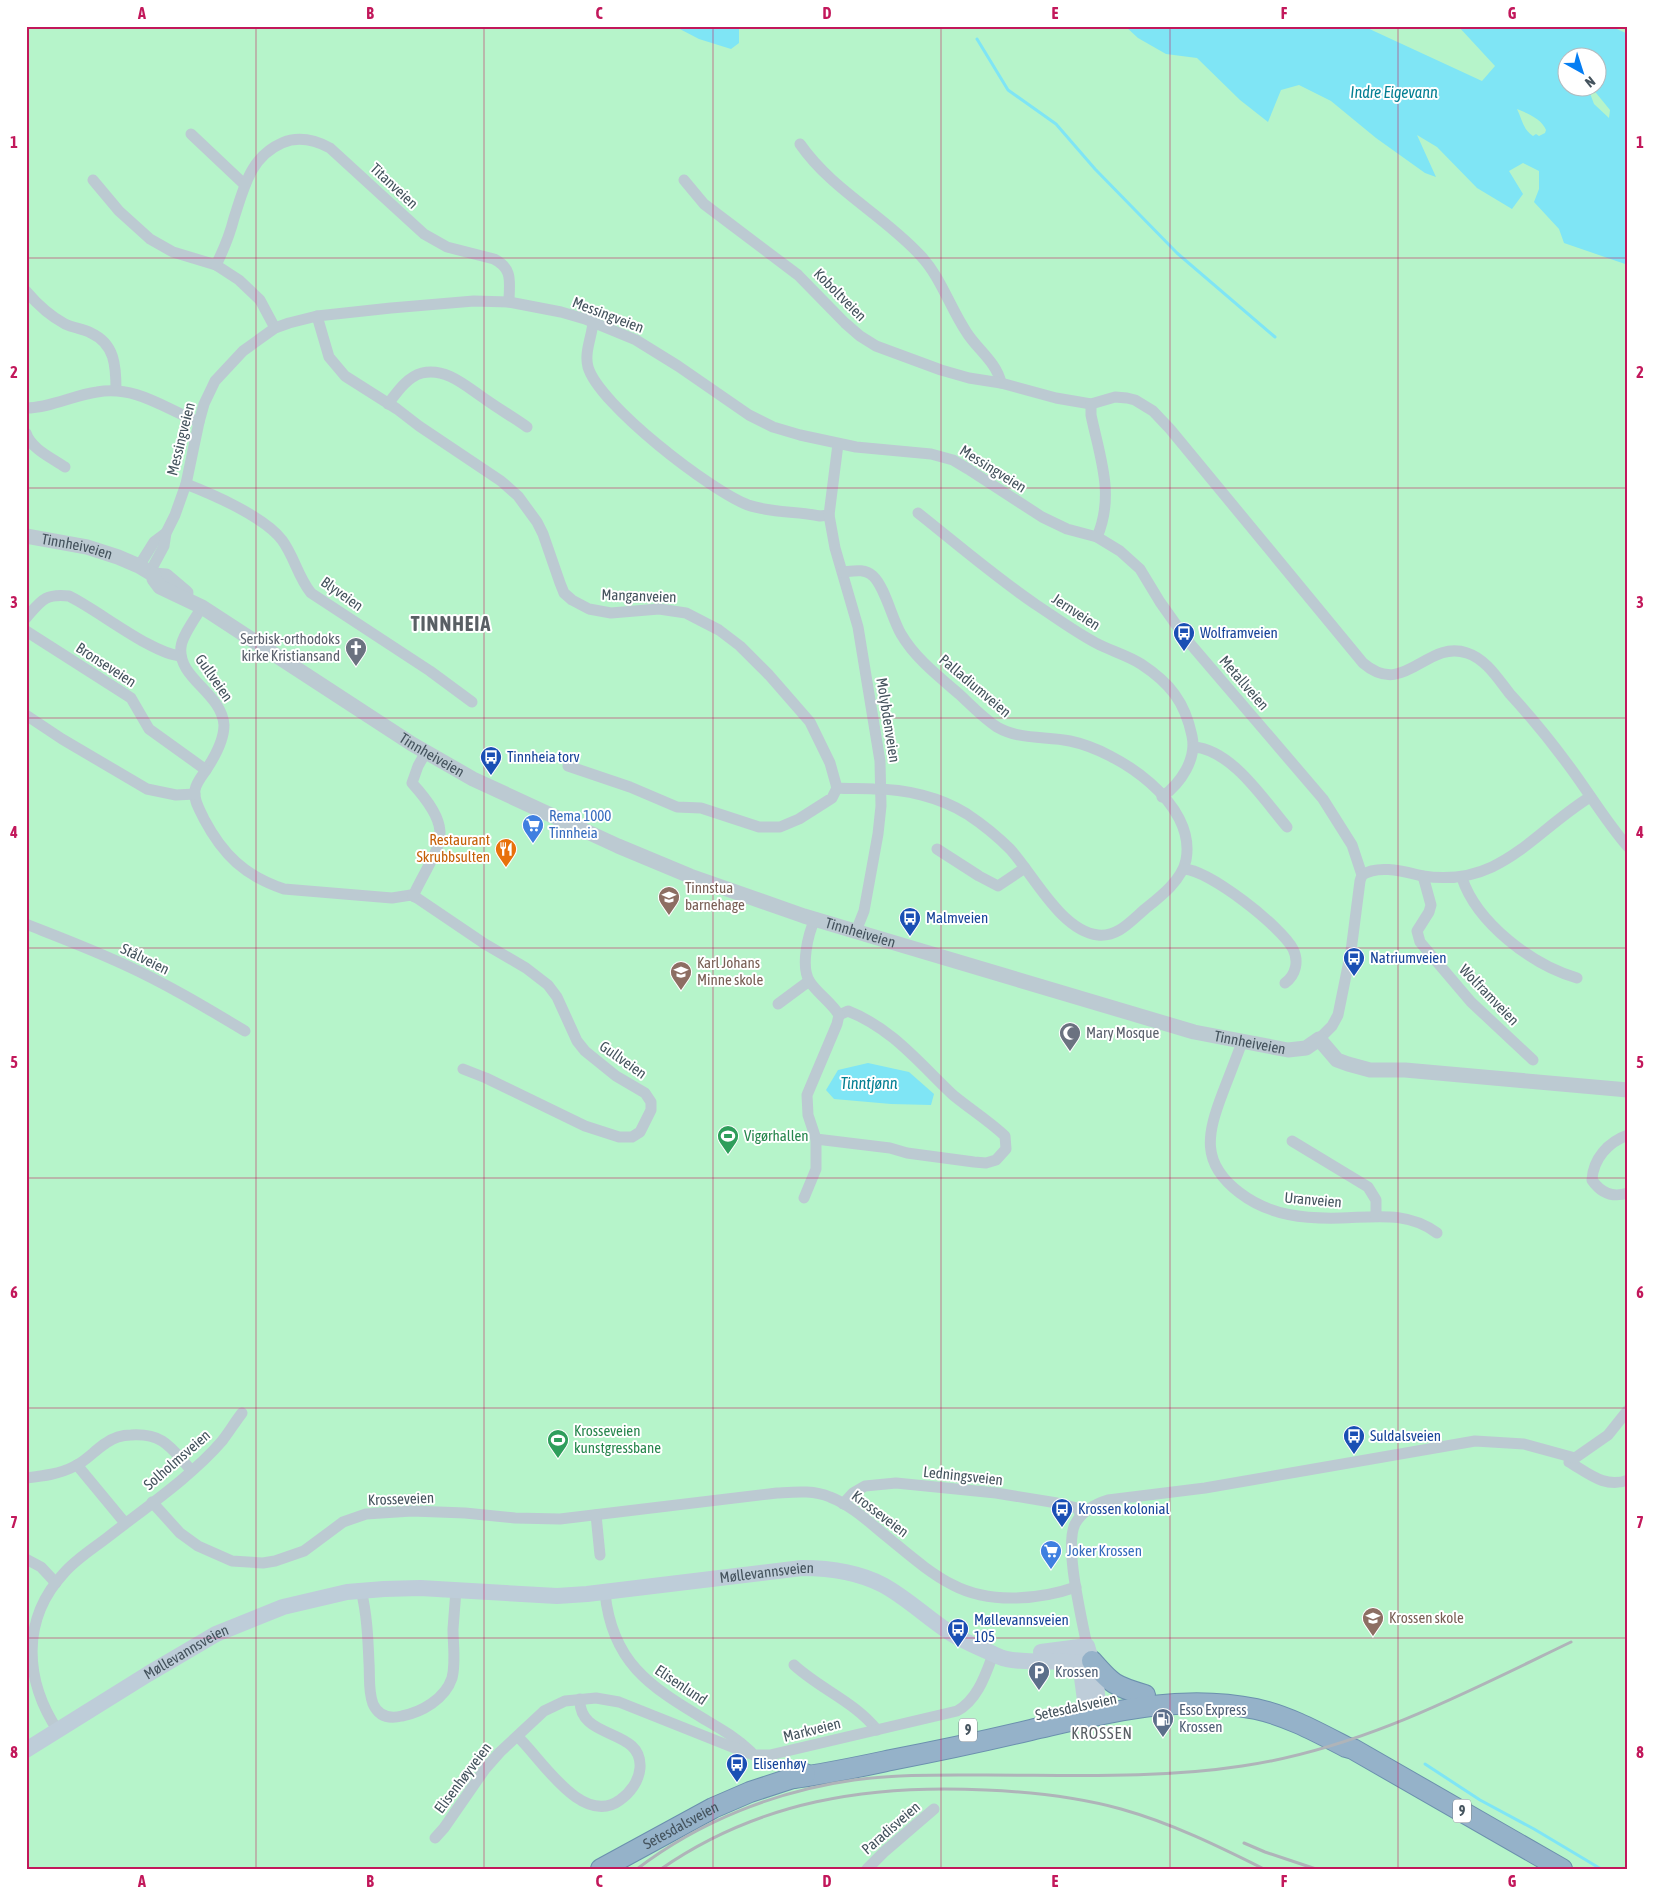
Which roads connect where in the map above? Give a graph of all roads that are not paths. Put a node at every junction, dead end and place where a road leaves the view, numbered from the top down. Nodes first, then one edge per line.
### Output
1 (191, 134) dead end
2 (800, 144) dead end
3 (93, 180) dead end
4 (684, 180) dead end
5 (244, 185) junction
6 (216, 265) junction
7 (26, 291) edge
8 (509, 302) junction
9 (317, 316) junction
10 (593, 322) junction
11 (275, 328) junction
12 (1002, 383) junction
13 (116, 390) junction
14 (388, 404) junction
15 (1092, 404) junction
16 (26, 408) edge
17 (199, 422) junction
18 (527, 427) dead end
19 (26, 433) edge
20 (838, 444) junction
21 (65, 467) dead end
22 (186, 484) junction
23 (918, 513) dead end
24 (829, 515) junction
25 (26, 536) edge
26 (1097, 537) junction
27 (148, 571) junction
28 (842, 572) junction
29 (202, 607) junction
30 (26, 618) edge
31 (26, 630) edge
32 (181, 656) junction
33 (472, 702) dead end
34 (26, 715) edge
35 (1194, 747) junction
36 (426, 752) junction
37 (568, 766) dead end
38 (206, 770) junction
39 (837, 788) junction
40 (881, 789) junction
41 (195, 794) junction
42 (1162, 797) junction
43 (1590, 797) junction
44 (1287, 827) dead end
45 (1628, 847) edge
46 (937, 849) dead end
47 (1025, 868) junction
48 (1184, 869) junction
49 (1362, 875) junction
50 (1423, 876) junction
51 (1462, 878) junction
52 (413, 896) junction
53 (815, 919) junction
54 (26, 924) edge
55 (856, 931) junction
56 (1577, 978) dead end
57 (809, 981) junction
58 (1285, 983) dead end
59 (778, 1004) dead end
60 (839, 1015) junction
61 (244, 1031) dead end
62 (1319, 1039) junction
63 (1242, 1042) junction
64 (1533, 1060) dead end
65 (463, 1069) dead end
66 (1628, 1090) edge
67 (1628, 1135) edge
68 (816, 1139) junction
69 (1292, 1141) dead end
70 (1628, 1193) edge
71 (804, 1198) dead end
72 (1376, 1216) junction
73 (1437, 1233) dead end
74 (1628, 1410) edge
75 (242, 1413) dead end
76 (1570, 1458) junction
77 (77, 1465) junction
78 (191, 1470) junction
79 (26, 1478) edge
80 (1628, 1480) edge
81 (152, 1502) junction
82 (843, 1504) junction
83 (596, 1515) junction
84 (1081, 1515) junction
85 (125, 1524) junction
86 (600, 1555) dead end
87 (26, 1556) edge
88 (56, 1583) junction
89 (361, 1590) junction
90 (456, 1590) junction
91 (1077, 1590) junction
92 (605, 1593) junction
93 (1086, 1650) junction
94 (994, 1652) junction
95 (794, 1665) dead end
96 (1145, 1695) junction
97 (580, 1699) junction
98 (1094, 1707) junction
99 (54, 1725) junction
100 (877, 1730) junction
101 (518, 1737) junction
102 (1353, 1749) junction
103 (26, 1750) edge
104 (754, 1755) junction
105 (934, 1809) dead end
106 (435, 1838) dead end
107 (601, 1869) edge
108 (867, 1869) edge
109 (1562, 1869) edge

1 - 5 street
2 - 12 street
3 - 6 street
4 - 12 street, Koboltveien
5 - 6 street, Titanveien
5 - 8 street, Titanveien
6 - 11 street
7 - 13 street
8 - 9 street, Messingveien
8 - 10 street, Messingveien
9 - 11 street, Messingveien
9 - 14 street, Manganveien
10 - 20 street, Messingveien
10 - 24 street
11 - 17 street, Messingveien
12 - 15 street, Koboltveien
13 - 16 street
13 - 17 street
14 - 18 street
14 - 39 street, Manganveien
15 - 26 street
15 - 43 street
17 - 22 street, Messingveien
19 - 21 street
20 - 24 street, Molybdenveien
20 - 26 street, Messingveien
22 - 27 street, Messingveien
22 - 33 street, Blyveien
23 - 35 street, Jernveien
24 - 28 street, Molybdenveien
25 - 27 street, Tinnheiveien
26 - 49 street, Metallveien
27 - 29 street, Tinnheiveien
28 - 40 street, Molybdenveien
28 - 42 street, Palladiumveien
29 - 32 street, Gullveien
29 - 36 street, Tinnheiveien
30 - 32 street
31 - 38 street, Bronseveien
32 - 38 street, Gullveien
34 - 41 street
35 - 42 street
35 - 44 street
36 - 52 street
36 - 53 street, Tinnheiveien
37 - 39 street
38 - 41 street, Gullveien
39 - 40 street
40 - 47 street
40 - 55 street, Molybdenveien
41 - 52 street
42 - 48 street, Palladiumveien
43 - 45 street
43 - 51 street
46 - 47 street
47 - 48 street
48 - 58 street
49 - 50 street
49 - 62 street, Metallveien
50 - 51 street
50 - 64 street, Wolframveien
51 - 56 street
52 - 65 street, Gullveien
53 - 55 street, Tinnheiveien
53 - 57 street
54 - 61 street, Stålveien
55 - 63 street, Tinnheiveien
57 - 59 street
57 - 60 street
60 - 68 street
60 - 68 street
62 - 63 street, Tinnheiveien
62 - 66 street
63 - 72 street, Uranveien
67 - 70 street
68 - 71 street
69 - 72 street, Uranveien
72 - 73 street, Uranveien
74 - 76 street
75 - 78 street, Solholmsveien
76 - 80 street
76 - 84 street
77 - 78 street
77 - 79 street
77 - 85 street
78 - 81 street, Solholmsveien
81 - 83 street, Krosseveien
81 - 85 street, Solholmsveien
82 - 83 street, Krosseveien
82 - 84 street, Ledningsveien
82 - 91 street, Krosseveien
83 - 86 street
84 - 91 street
85 - 88 street, Solholmsveien
87 - 88 street
88 - 99 street, Solholmsveien
89 - 90 main road, Møllevannsveien
89 - 90 street
89 - 99 main road, Møllevannsveien
90 - 92 main road, Møllevannsveien
91 - 93 street
92 - 94 main road, Møllevannsveien
92 - 104 street, Elisenlund
93 - 94 main road, Møllevannsveien
93 - 96 highway, 9
93 - 98 main road
94 - 100 street, Markveien
95 - 100 street, Markveien
96 - 98 highway, Setesdalsveien / 9
96 - 102 highway, Setesdalsveien / 9
97 - 101 street, Elisenhøyveien
97 - 101 street
97 - 104 street, Elisenhøyveien
98 - 102 highway, Setesdalsveien / 9
98 - 107 highway, Setesdalsveien / 9
99 - 103 main road, Møllevannsveien
100 - 104 street, Markveien
101 - 106 street, Elisenhøyveien
102 - 109 highway, Setesdalsveien / 9
105 - 108 street, Paradisveien

